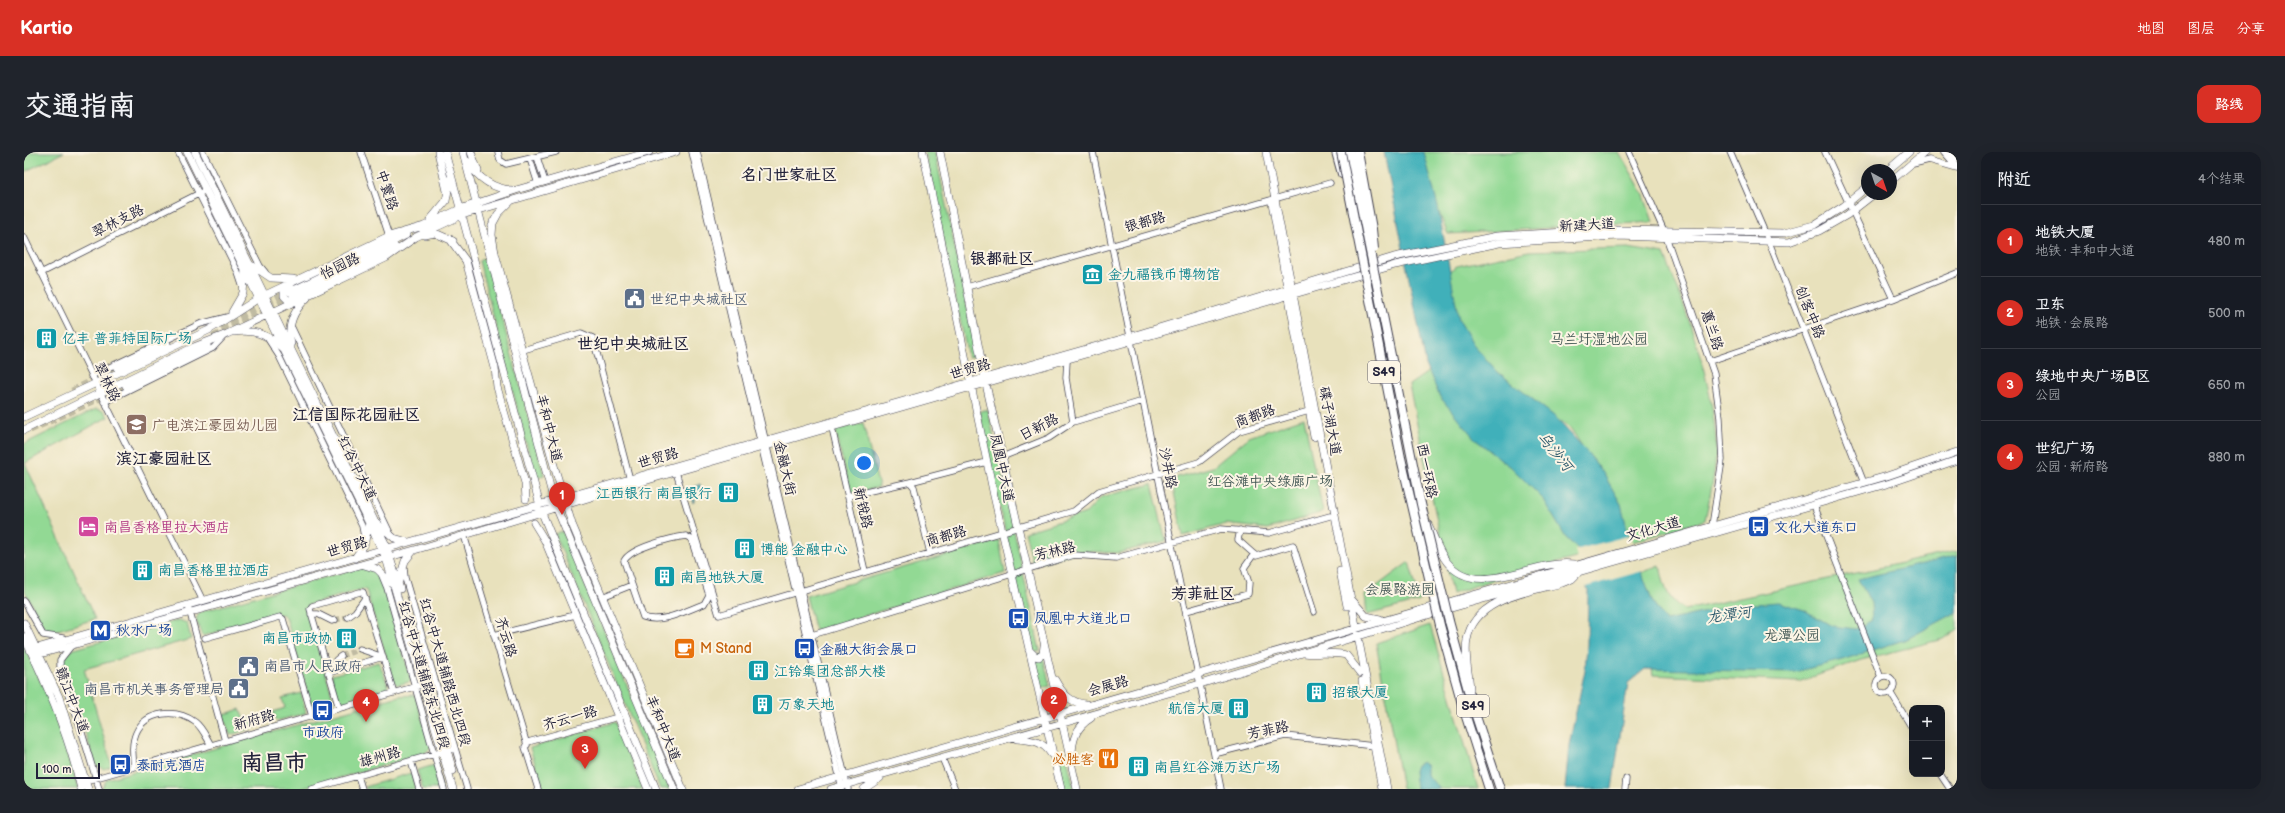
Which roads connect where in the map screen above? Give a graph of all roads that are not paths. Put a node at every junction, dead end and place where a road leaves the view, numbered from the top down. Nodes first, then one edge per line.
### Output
1 (178, 152) edge
2 (187, 152) edge
3 (195, 152) edge
4 (203, 152) edge
5 (361, 152) edge
6 (438, 152) edge
7 (445, 152) edge
8 (498, 152) edge
9 (556, 152) edge
10 (649, 152) edge
11 (676, 152) edge
12 (692, 152) edge
13 (697, 152) edge
14 (923, 152) edge
15 (926, 152) edge
16 (940, 152) edge
17 (1093, 152) edge
18 (1262, 152) edge
19 (1266, 152) edge
20 (1336, 152) edge
21 (1341, 152) edge
22 (1350, 152) edge
23 (1358, 152) edge
24 (1629, 152) edge
25 (1730, 152) edge
26 (1825, 152) edge
27 (1909, 152) edge
28 (1924, 152) edge
29 (1944, 152) edge
30 (1951, 152) edge
31 (1956, 152) edge
32 (466, 153) edge
33 (1957, 155) edge
34 (537, 157) junction
35 (530, 159) junction
36 (1957, 159) edge
37 (1895, 164) edge
38 (1910, 164) junction
39 (449, 165) junction
40 (1957, 168) edge
41 (927, 173) junction
42 (1897, 176) edge
43 (541, 183) junction
44 (1330, 183) dead end
45 (206, 190) junction
46 (1861, 192) edge
47 (198, 194) junction
48 (517, 194) junction
49 (1273, 198) junction
50 (1866, 200) edge
51 (446, 201) junction
52 (1350, 201) junction
53 (1848, 202) junction
54 (476, 206) junction
55 (1852, 211) junction
56 (461, 212) junction
57 (493, 222) junction
58 (424, 226) junction
59 (1665, 234) junction
60 (1765, 234) junction
61 (389, 236) junction
62 (24, 237) edge
63 (416, 237) junction
64 (449, 238) junction
65 (1769, 242) junction
66 (1111, 244) junction
67 (491, 257) junction
68 (245, 260) junction
69 (476, 266) junction
70 (41, 273) junction
71 (1957, 273) edge
72 (271, 278) junction
73 (301, 278) junction
74 (1376, 284) junction
75 (967, 287) junction
76 (316, 292) junction
77 (1290, 292) junction
78 (243, 293) junction
79 (262, 296) junction
80 (1893, 299) junction
81 (271, 313) junction
82 (227, 317) junction
83 (292, 320) junction
84 (1804, 330) junction
85 (227, 334) junction
86 (263, 335) junction
87 (1132, 339) junction
88 (523, 350) junction
89 (287, 354) junction
90 (295, 354) junction
91 (1067, 361) junction
92 (1710, 361) junction
93 (117, 368) tunnel mouth
94 (91, 376) junction
95 (985, 381) junction
96 (95, 385) junction
97 (971, 385) junction
98 (126, 386) tunnel mouth
99 (99, 393) junction
100 (1143, 401) junction
101 (104, 402) junction
102 (1309, 411) junction
103 (24, 417) edge
104 (1073, 422) junction
105 (832, 428) junction
106 (24, 430) edge
107 (763, 444) junction
108 (1957, 452) edge
109 (1002, 457) junction
110 (1957, 460) edge
111 (987, 462) junction
112 (676, 472) junction
113 (1156, 473) junction
114 (532, 476) junction
115 (630, 480) junction
116 (910, 482) junction
117 (1864, 483) junction
118 (848, 496) junction
119 (526, 499) junction
120 (554, 502) junction
121 (565, 503) junction
122 (1421, 504) junction
123 (1814, 505) junction
124 (541, 509) junction
125 (557, 509) junction
126 (516, 516) junction
127 (1330, 516) junction
128 (372, 521) junction
129 (534, 523) junction
130 (1712, 526) junction
131 (1018, 528) junction
132 (1240, 530) junction
133 (1003, 532) junction
134 (464, 535) junction
135 (394, 538) junction
136 (553, 540) junction
137 (414, 542) junction
138 (1172, 544) junction
139 (364, 545) junction
140 (385, 550) junction
141 (414, 550) junction
142 (930, 553) junction
143 (1254, 554) junction
144 (388, 557) junction
145 (355, 558) junction
146 (405, 561) junction
147 (1577, 564) junction
148 (358, 566) junction
149 (377, 569) junction
150 (1028, 570) junction
151 (865, 571) junction
152 (1579, 572) junction
153 (1012, 574) junction
154 (632, 586) junction
155 (397, 588) junction
156 (798, 591) junction
157 (1349, 592) junction
158 (602, 597) junction
159 (365, 598) junction
160 (24, 601) edge
161 (202, 601) junction
162 (188, 605) junction
163 (1186, 611) junction
164 (1314, 612) dead end
165 (190, 613) junction
166 (311, 614) junction
167 (576, 615) junction
168 (348, 617) tunnel mouth
169 (1386, 619) junction
170 (335, 620) tunnel mouth
171 (24, 622) edge
172 (1354, 628) junction
173 (494, 635) junction
174 (812, 635) junction
175 (1355, 636) junction
176 (24, 637) edge
177 (205, 638) dead end
178 (73, 641) junction
179 (1044, 644) junction
180 (360, 650) tunnel mouth
181 (1029, 650) junction
182 (35, 652) junction
183 (1301, 652) junction
184 (341, 656) tunnel mouth
185 (383, 657) junction
186 (1050, 671) junction
187 (328, 673) junction
188 (1198, 673) junction
189 (1360, 673) junction
190 (1881, 677) junction
191 (435, 681) junction
192 (1200, 684) junction
193 (422, 685) junction
194 (394, 692) junction
195 (1038, 692) junction
196 (1890, 692) junction
197 (1471, 701) junction
198 (1090, 704) junction
199 (339, 708) junction
200 (1102, 712) junction
201 (1060, 713) junction
202 (312, 716) junction
203 (618, 717) junction
204 (1044, 718) junction
205 (1909, 723) edge
206 (1062, 724) junction
207 (1019, 725) junction
208 (1047, 728) junction
209 (1011, 738) junction
210 (226, 741) junction
211 (527, 743) junction
212 (211, 745) junction
213 (1374, 746) junction
214 (455, 748) junction
215 (445, 751) junction
216 (435, 754) junction
217 (1214, 754) junction
218 (942, 758) junction
219 (411, 761) junction
220 (1072, 766) junction
221 (134, 767) junction
222 (889, 773) junction
223 (358, 776) junction
224 (842, 776) junction
225 (1942, 777) edge
226 (96, 778) junction
227 (1626, 779) dead end
228 (1059, 781) junction
229 (82, 784) edge
230 (332, 786) edge
231 (845, 787) edge
232 (674, 788) edge
233 (88, 789) edge
234 (99, 789) edge
235 (312, 789) edge
236 (362, 789) edge
237 (419, 789) edge
238 (444, 789) edge
239 (453, 789) edge
240 (458, 789) edge
241 (466, 789) edge
242 (538, 789) edge
243 (648, 789) edge
244 (656, 789) edge
245 (683, 789) edge
246 (798, 789) edge
247 (830, 789) edge
248 (864, 789) edge
249 (955, 789) edge
250 (1061, 789) edge
251 (1077, 789) edge
252 (1221, 789) edge
253 (1382, 789) edge
254 (1387, 789) edge
255 (1489, 789) edge
256 (1500, 789) edge
257 (1625, 789) edge
258 (1950, 789) edge

1 - 47 street
2 - 45 main road, 红谷中大道
3 - 68 main road, 红谷中大道
4 - 72 street
5 - 61 street, 中寰路
6 - 51 main road
7 - 39 main road, 丰和中大道
8 - 35 street
9 - 34 street
10 - 43 main road, 怡园路
11 - 48 main road, 怡园路
12 - 107 street, 金融大街
13 - 107 street, 金融大街
14 - 41 main road, 凤凰中大道
15 - 41 main road
16 - 75 main road, 凤凰中大道
17 - 66 street, 沙井路
18 - 49 main road, 碟子湖大道
19 - 49 main road, 碟子湖大道
20 - 52 highway, bridge
21 - 52 highway, 西一环路 / S49, bridge
22 - 74 highway, 西一环路 / S49, bridge
23 - 74 highway, bridge
24 - 59 street, 蕙兰路
25 - 60 street, 创客中路
26 - 53 street
27 - 37 main road
28 - 38 main road
29 - 40 street
30 - 36 street
31 - 33 street
32 - 48 main road
32 - 54 main road, 丰和中大道
34 - 35 street
34 - 43 street
35 - 43 street
38 - 40 street
38 - 42 main road
39 - 51 main road
39 - 56 main road, 丰和中大道
41 - 97 main road, 凤凰中大道
43 - 48 main road, 怡园路
44 - 49 street, 银都路
45 - 47 street, 翠林支路
45 - 68 main road, 红谷中大道
46 - 53 main road, 新建大道
47 - 70 street, 翠林支路
47 - 78 street
48 - 54 main road, 怡园路
48 - 57 main road
49 - 66 street, 银都路
49 - 77 main road, 碟子湖大道
50 - 55 main road, 新建大道
51 - 58 main road
52 - 255 highway, 西一环路 / S49, bridge
53 - 55 street
53 - 60 main road, 新建大道
54 - 56 main road, 怡园路
54 - 67 main road, 丰和中大道
55 - 65 main road, 新建大道
55 - 80 street
56 - 58 main road, 怡园路
56 - 63 main road, 怡园路
56 - 69 main road, 丰和中大道
57 - 67 main road
57 - 88 main road
58 - 61 main road, 怡园路
58 - 63 main road
59 - 60 main road, 新建大道
59 - 65 main road, 新建大道
59 - 77 main road, 新建大道
59 - 92 street, 蕙兰路
60 - 65 street, 创客中路
61 - 73 main road, 怡园路
62 - 70 street, 翠林路
63 - 64 main road
63 - 76 main road, 怡园路
64 - 69 main road
64 - 119 main road
65 - 84 street, 创客中路
66 - 75 street, 银都路
66 - 87 street, 沙井路
67 - 120 main road, 丰和中大道
68 - 72 main road
68 - 78 main road
68 - 79 main road, 红谷中大道
69 - 114 main road, 丰和中大道
70 - 94 street, 翠林路
71 - 80 street
72 - 73 main road
73 - 76 main road
73 - 79 main road, 怡园路
74 - 122 highway, 西一环路 / S49, bridge
75 - 95 main road, 凤凰中大道
76 - 81 main road, 怡园路
76 - 83 main road
77 - 87 main road, 世贸路
77 - 102 main road, 碟子湖大道
77 - 157 main road, 碟子湖大道
78 - 82 main road
79 - 81 main road, 红谷中大道
79 - 82 main road, 怡园路
80 - 84 street
81 - 85 main road, 怡园路
81 - 89 main road, 红谷中大道
81 - 90 main road, 红谷中大道
82 - 93 main road
82 - 94 street
82 - 96 main road, 怡园路
83 - 90 main road
83 - 135 street
84 - 92 street
84 - 117 street, 创客中路
85 - 86 main road
85 - 98 main road
85 - 99 main road, 怡园路
85 - 101 street
86 - 89 main road
86 - 139 street
87 - 91 main road, 世贸路
87 - 95 main road, 世贸路
87 - 100 street, 沙井路
88 - 115 street
88 - 121 main road
89 - 128 main road, 红谷中大道
90 - 128 main road, 红谷中大道
91 - 95 main road, 世贸路
91 - 104 street, 日新路
92 - 130 street, 蕙兰路
94 - 96 street, 翠林路
95 - 97 main road, 世贸路
95 - 109 main road, 凤凰中大道
96 - 99 street, 翠林路
96 - 103 main road, 怡园路
97 - 105 main road, 世贸路
97 - 107 main road, 世贸路
97 - 111 main road, 凤凰中大道
99 - 101 street, 翠林路
99 - 106 main road, 怡园路
100 - 104 street
100 - 113 street, 沙井路
101 - 161 street, 翠林路
102 - 113 street, 商都路
102 - 127 main road, 碟子湖大道
104 - 109 street, 日新路
105 - 107 main road, 世贸路
105 - 118 street, 新锐路
107 - 112 main road, 世贸路
107 - 115 main road, 世贸路
107 - 156 street, 金融大街
108 - 117 main road, 文化大道
109 - 131 main road, 凤凰中大道
110 - 123 main road, 文化大道
111 - 116 street
111 - 133 main road, 凤凰中大道
112 - 121 main road, 世贸路
112 - 156 street, 商都路
113 - 131 street, 商都路
113 - 138 street, 沙井路
114 - 119 main road
114 - 124 main road, 丰和中大道
115 - 121 main road, 世贸路
116 - 118 street
116 - 142 street
117 - 130 main road, 文化大道
118 - 151 street, 新锐路
119 - 126 main road
120 - 121 main road, 世贸路
120 - 124 main road, 世贸路
120 - 125 main road, 丰和中大道
121 - 125 main road, 世贸路
121 - 158 main road
122 - 147 main road, bridge
122 - 197 highway, 西一环路 / S49, bridge
123 - 152 main road, 文化大道
123 - 190 street
124 - 125 main road, 世贸路
124 - 126 main road, 世贸路
124 - 136 main road, 丰和中大道
125 - 232 main road, 丰和中大道
126 - 129 main road
126 - 134 main road, 世贸路
126 - 137 main road, 世贸路
127 - 132 street, 芳林路
127 - 172 main road, 碟子湖大道
128 - 135 main road
128 - 139 main road
128 - 140 main road, 红谷中大道
129 - 136 main road
129 - 167 main road
130 - 147 main road, 文化大道
131 - 133 street, 商都路
131 - 150 main road, 凤凰中大道
132 - 138 street, 芳林路
132 - 143 street
133 - 142 street, 商都路
133 - 153 main road, 凤凰中大道
134 - 141 main road, 世贸路
134 - 173 street, 齐云路
135 - 137 main road
136 - 244 main road, 丰和中大道
137 - 140 main road, 世贸路
138 - 150 street, 芳林路
138 - 163 street, 沙井路
139 - 145 main road
140 - 144 main road, 红谷中大道
140 - 145 main road, 世贸路
141 - 144 main road, 世贸路
141 - 146 main road
142 - 151 street, 商都路
143 - 163 street
143 - 164 street
144 - 148 main road, 世贸路
144 - 155 main road, 红谷中大道
145 - 161 main road, 世贸路
146 - 155 main road
146 - 191 street, 红谷中大道辅路西北四段
147 - 169 main road, 文化大道
148 - 149 main road
148 - 165 main road, 世贸路
149 - 155 main road
149 - 193 street, 红谷中大道辅路东北四段
150 - 153 street, 芳林路
150 - 179 main road, 凤凰中大道
151 - 156 street, 商都路
152 - 175 main road, 文化大道
152 - 197 main road
153 - 174 street, 芳林路
153 - 181 main road, 凤凰中大道
154 - 154 street
154 - 158 street
155 - 193 main road, 红谷中大道
156 - 174 street, 金融大街
156 - 224 street, 金融大街
157 - 169 main road
157 - 172 main road, 碟子湖大道
158 - 245 main road
159 - 166 street
159 - 168 street
159 - 185 street
160 - 178 street
161 - 162 main road, 世贸路
162 - 165 street
162 - 178 main road, 世贸路
163 - 188 street, 沙井路
165 - 178 main road, 世贸路
165 - 210 street
166 - 170 street
166 - 187 street
167 - 173 street
167 - 203 main road
169 - 172 main road, 文化大道
171 - 182 main road, 赣江中大道
172 - 175 main road, 碟子湖大道
172 - 188 main road, 会展路
173 - 211 street, 齐云路
174 - 224 street, 金融大街
175 - 183 main road, 会展路
175 - 189 main road, 碟子湖大道
175 - 254 main road, 碟子湖大道
176 - 182 main road, 赣江中大道
177 - 202 street
178 - 182 main road, 世贸路
178 - 226 street
179 - 181 main road
179 - 186 main road, 凤凰中大道
180 - 185 street
181 - 195 main road, 凤凰中大道
182 - 229 main road, 赣江中大道
183 - 189 main road
183 - 192 main road, 会展路
184 - 187 street
185 - 187 street
185 - 194 street
186 - 198 main road
186 - 201 main road, 凤凰中大道
187 - 199 street
188 - 192 street, 沙井路
188 - 198 main road, 会展路
189 - 213 main road, 碟子湖大道
190 - 196 street
190 - 196 street
191 - 193 street, 新府路
191 - 214 street, 红谷中大道辅路西北四段
192 - 200 main road, 会展路
192 - 217 street, 沙井路
193 - 194 street, 新府路
193 - 215 main road, 红谷中大道
193 - 216 street, 红谷中大道辅路东北四段
194 - 199 street, 新府路
195 - 204 main road, 凤凰中大道
195 - 207 main road
196 - 205 street
197 - 256 highway, 西一环路 / S49
198 - 201 main road, 会展路
199 - 202 street, 新府路
200 - 206 main road, 会展路
200 - 220 main road
201 - 204 main road, 会展路
201 - 206 main road, 凤凰中大道
202 - 210 street, 新府路
203 - 211 street, 齐云一路
203 - 243 main road
204 - 207 main road, 会展路
204 - 208 main road, 凤凰中大道
206 - 208 main road, 会展路
206 - 220 main road, 凤凰中大道
207 - 224 main road, 会展路
208 - 209 main road, 会展路
208 - 228 main road, 凤凰中大道
209 - 218 main road, 会展路
209 - 228 main road
210 - 212 street, 新府路
211 - 242 street, 齐云路
212 - 221 street, 新府路
212 - 221 street
213 - 217 street, 芳菲路
213 - 253 main road, 碟子湖大道
214 - 215 street, 雄州路
214 - 241 street, 红谷中大道辅路西北四段
215 - 216 street, 雄州路
215 - 239 main road, 红谷中大道
215 - 240 main road, 红谷中大道
216 - 219 street, 雄州路
216 - 238 street, 红谷中大道辅路东北四段
217 - 252 street, 沙井路
218 - 222 main road, 会展路
218 - 249 street
219 - 223 street, 雄州路
219 - 237 street
220 - 251 main road, 凤凰中大道
221 - 226 street, 新府路
222 - 231 main road, 会展路
222 - 248 main road
223 - 230 street, 雄州路
223 - 236 street
224 - 231 street, 金融大街
224 - 246 main road, 会展路
225 - 258 street
226 - 229 street, 新府路
226 - 234 street
227 - 257 street
228 - 250 main road, 凤凰中大道
229 - 233 main road, 赣江中大道
230 - 235 street, 雄州路
231 - 247 main road, 会展路

